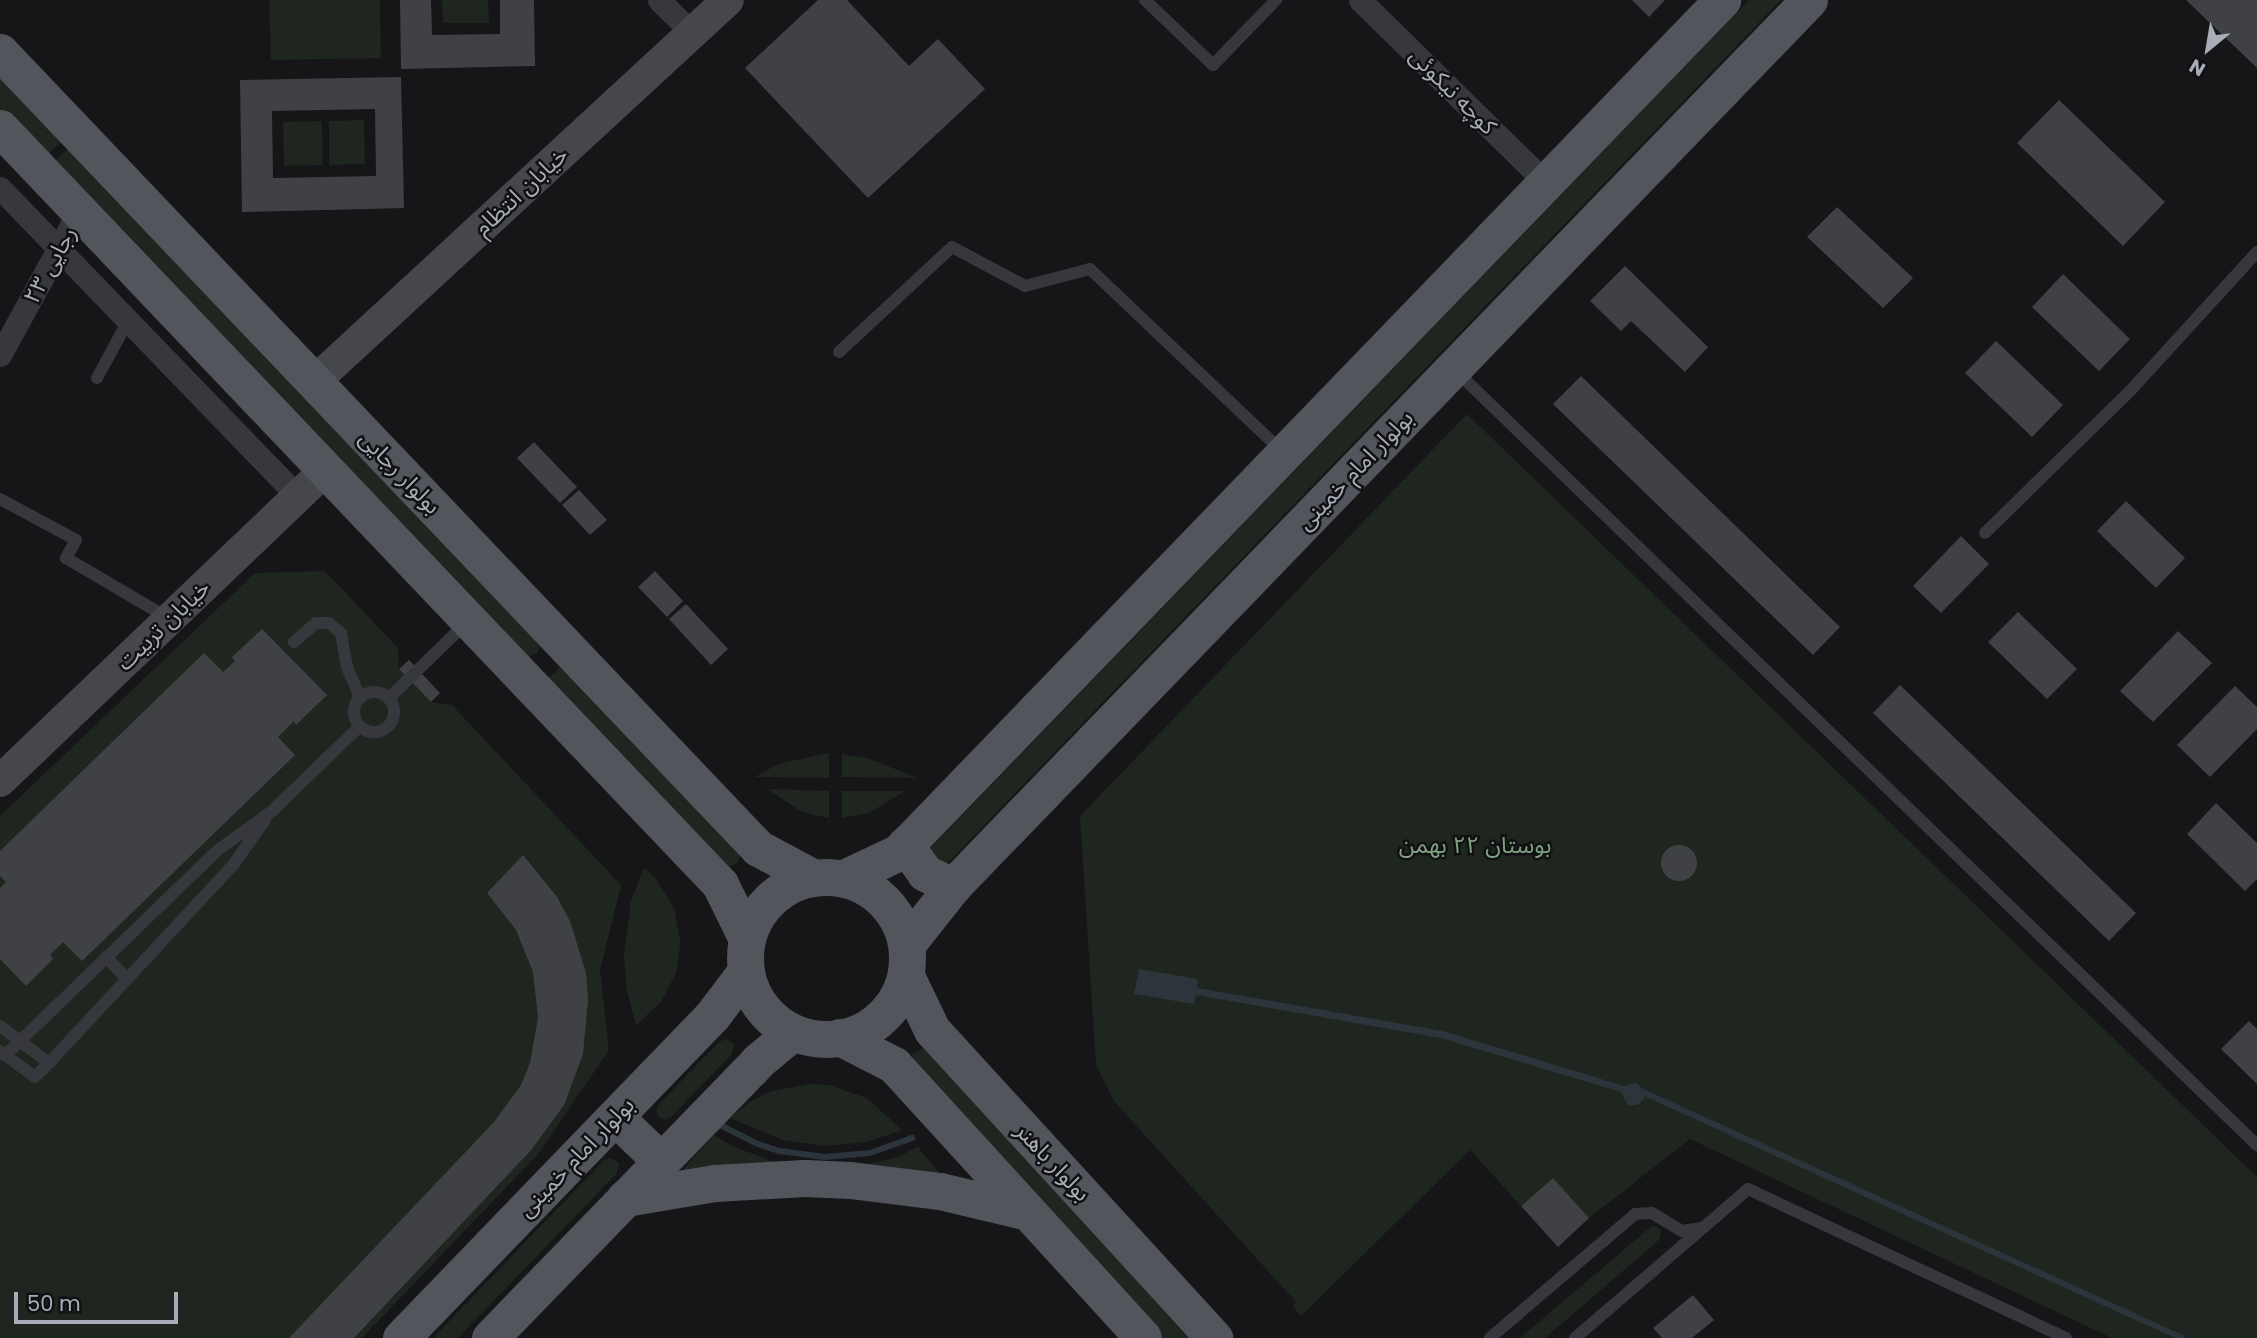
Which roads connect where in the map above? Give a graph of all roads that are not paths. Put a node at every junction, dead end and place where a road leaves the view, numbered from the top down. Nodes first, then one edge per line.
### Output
1 (659, 0) edge
2 (728, 0) edge
3 (1145, 0) edge
4 (1276, 0) edge
5 (1360, 0) edge
6 (1722, 0) edge
7 (1809, 0) edge
8 (692, 33) junction
9 (0, 52) edge
10 (0, 128) edge
11 (1546, 183) junction
12 (0, 188) edge
13 (79, 211) junction
14 (59, 249) junction
15 (2257, 252) edge
16 (128, 321) junction
17 (839, 352) dead end
18 (0, 355) edge
19 (1453, 369) junction
20 (97, 378) dead end
21 (314, 382) junction
22 (1284, 453) junction
23 (326, 470) junction
24 (298, 496) junction
25 (0, 499) edge
26 (1985, 533) dead end
27 (170, 619) junction
28 (469, 621) junction
29 (547, 627) junction
30 (294, 642) dead end
31 (509, 663) junction
32 (360, 698) junction
33 (389, 698) junction
34 (360, 726) junction
35 (2, 777) edge
36 (272, 811) junction
37 (905, 845) junction
38 (828, 878) junction
39 (953, 886) junction
40 (747, 955) junction
41 (106, 957) junction
42 (906, 960) junction
43 (127, 979) junction
44 (0, 1026) edge
45 (793, 1032) junction
46 (840, 1038) junction
47 (20, 1041) junction
48 (3, 1053) edge
49 (49, 1063) junction
50 (615, 1117) junction
51 (2257, 1145) edge
52 (661, 1161) junction
53 (625, 1198) junction
54 (1028, 1212) junction
55 (1667, 1222) junction
56 (1706, 1224) junction
57 (1664, 1261) junction
58 (401, 1338) edge
59 (490, 1338) edge
60 (1143, 1338) edge
61 (1214, 1338) edge
62 (1490, 1338) edge
63 (1575, 1338) edge
64 (2066, 1338) edge

1 - 8 street
2 - 8 street, خیابان انتظام
3 - 4 lane
5 - 11 street, کوچه نیکوئی
6 - 11 main road
7 - 19 main road, بولوار امام خمینی
8 - 21 street, خیابان انتظام
9 - 21 main road, بولوار رجایی
10 - 13 main road
11 - 22 main road
12 - 14 street
13 - 14 street, رجایی ۲۳
13 - 23 main road
14 - 16 street
14 - 18 street, رجایی ۲۳
15 - 26 lane
16 - 20 lane
16 - 24 street
17 - 22 lane
19 - 39 main road, بولوار امام خمینی
19 - 51 lane
21 - 29 main road, بولوار رجایی
22 - 37 main road
23 - 24 street, خیابان تربیت
23 - 28 main road
24 - 27 street, خیابان تربیت
25 - 27 lane
27 - 35 street, خیابان تربیت
28 - 31 main road
28 - 33 lane
29 - 31 main road
29 - 38 main road, بولوار رجایی
30 - 32 lane
31 - 40 main road
32 - 33 lane
32 - 34 lane
33 - 34 lane
34 - 36 lane
36 - 41 lane
36 - 43 lane
37 - 38 main road
37 - 39 main road
38 - 40 main road
38 - 42 main road
39 - 42 main road, بولوار امام خمینی
40 - 45 main road
40 - 50 main road, بولوار امام خمینی
41 - 43 lane
41 - 47 lane
42 - 46 main road
42 - 61 main road, بولوار باهنر
43 - 49 lane
44 - 47 lane
45 - 46 main road
45 - 52 main road
46 - 54 main road
47 - 48 lane
47 - 49 lane
48 - 49 lane
50 - 52 main road
50 - 58 main road, بولوار امام خمینی
52 - 53 main road
53 - 54 main road
53 - 59 main road
54 - 60 main road
55 - 56 lane
55 - 57 lane
55 - 62 lane
56 - 57 lane
56 - 64 lane
57 - 63 lane

